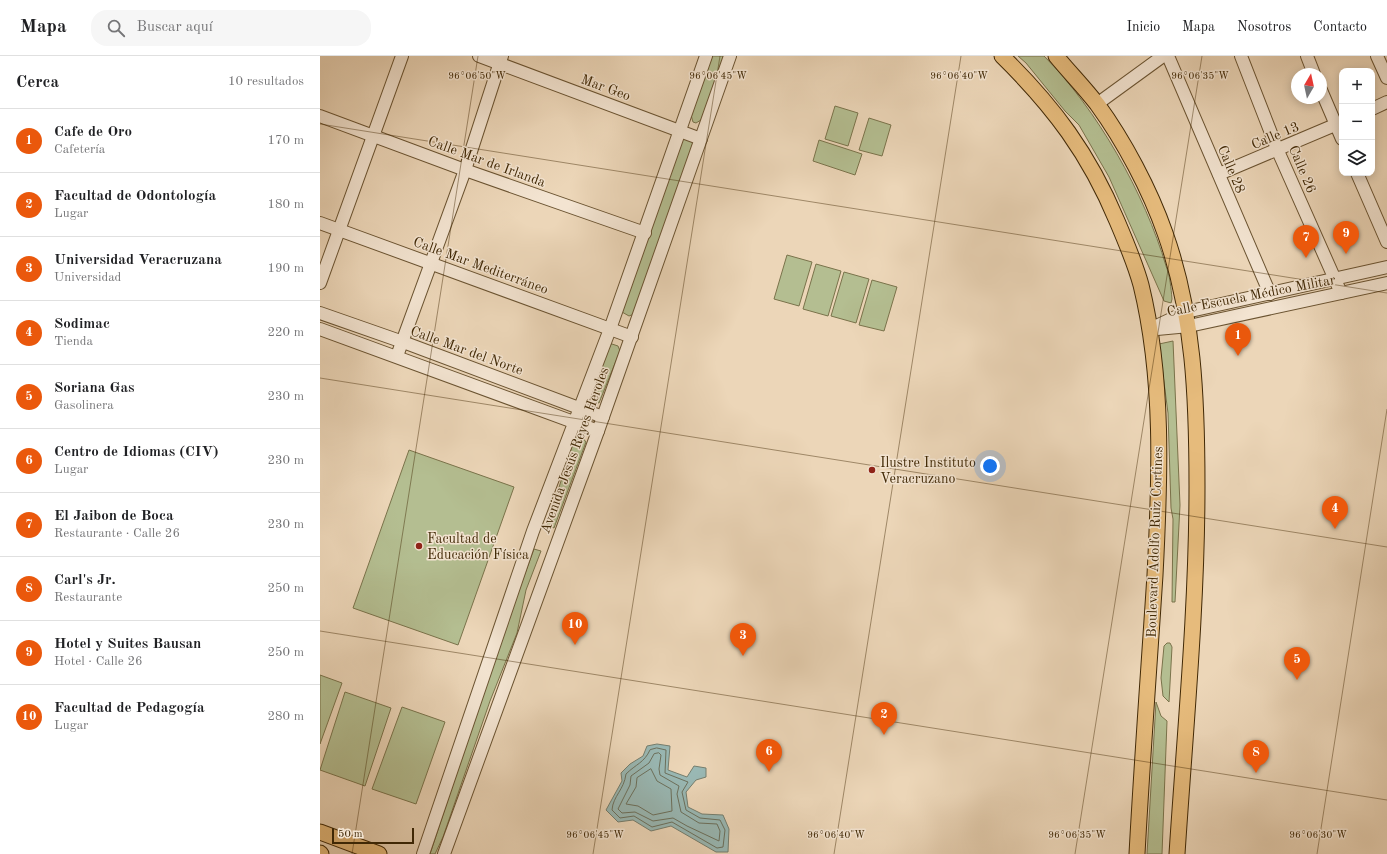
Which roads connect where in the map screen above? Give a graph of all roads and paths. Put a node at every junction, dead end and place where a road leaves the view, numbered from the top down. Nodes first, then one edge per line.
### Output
1 (402, 56) edge
2 (479, 56) edge
3 (706, 56) edge
4 (730, 56) edge
5 (1002, 56) edge
6 (1056, 56) edge
7 (1163, 56) edge
8 (1168, 56) edge
9 (1241, 56) edge
10 (1307, 56) edge
11 (1377, 56) edge
12 (501, 60) edge
13 (1312, 68) edge
14 (1387, 78) edge
15 (1327, 101) edge
16 (1387, 102) edge
17 (1097, 104) junction
18 (1375, 108) edge
19 (320, 116) edge
20 (1339, 124) edge
21 (681, 131) junction
22 (374, 136) junction
23 (701, 139) junction
24 (1278, 150) junction
25 (465, 170) junction
26 (1218, 174) junction
27 (1358, 176) edge
28 (320, 223) edge
29 (340, 230) junction
30 (645, 233) junction
31 (1387, 242) edge
32 (431, 262) junction
33 (1387, 267) edge
34 (1334, 279) junction
35 (320, 283) edge
36 (1387, 283) edge
37 (1341, 293) junction
38 (1270, 294) junction
39 (320, 313) edge
40 (1187, 319) junction
41 (320, 329) edge
42 (610, 329) junction
43 (1150, 329) junction
44 (632, 337) junction
45 (403, 342) junction
46 (397, 356) junction
47 (579, 408) junction
48 (603, 417) junction
49 (574, 422) junction
50 (598, 431) junction
51 (320, 832) edge
52 (378, 854) edge
53 (423, 854) edge
54 (444, 854) edge
55 (1136, 854) edge
56 (1177, 854) edge

1 - 22 street
2 - 12 street, Mar Geo
3 - 21 street, Avenida Jesús Reyes Heroles
4 - 23 street, Avenida Jesús Reyes Heroles
5 - 43 main road, Boulevard Adolfo Ruiz Cortines
6 - 17 main road
7 - 17 street
8 - 26 street, Calle 28
9 - 24 street, Calle 26
10 - 13 street
11 - 14 street
12 - 21 street, Mar Geo
12 - 25 street
15 - 20 street
16 - 18 street
17 - 40 main road
19 - 22 street, Calle Mar de Irlanda
20 - 24 street, Calle 13
21 - 23 street, Mar Geo
21 - 30 street, Avenida Jesús Reyes Heroles
22 - 25 street, Calle Mar de Irlanda
22 - 29 street
23 - 44 street, Avenida Jesús Reyes Heroles
24 - 26 street, Calle 13
24 - 34 street, Calle 26
25 - 30 street, Calle Mar de Irlanda
25 - 32 street
26 - 38 street, Calle 28
27 - 31 street
28 - 29 street, Calle Mar Mediterráneo
29 - 32 street, Calle Mar Mediterráneo
29 - 35 street
30 - 42 street, Avenida Jesús Reyes Heroles
32 - 42 street, Calle Mar Mediterráneo
32 - 45 street
33 - 34 street, Calle Escuela Médico Militar
34 - 37 street, Calle 26
34 - 38 street, Calle Escuela Médico Militar
36 - 37 street, Calle Escuela Médico Militar
37 - 40 street, Calle Escuela Médico Militar
38 - 40 street, Calle Escuela Médico Militar
39 - 45 street, Calle Mar del Norte
40 - 43 street, Calle Escuela Médico Militar
40 - 56 main road
41 - 46 street
42 - 44 street, Calle Mar Mediterráneo
42 - 47 street, Avenida Jesús Reyes Heroles
43 - 55 main road, Boulevard Adolfo Ruiz Cortines
44 - 48 street, Avenida Jesús Reyes Heroles
45 - 46 street
45 - 47 street, Calle Mar del Norte
46 - 49 street
47 - 48 street, Calle Mar del Norte
47 - 49 street, Avenida Jesús Reyes Heroles
48 - 50 street, Avenida Jesús Reyes Heroles
49 - 50 street
49 - 53 street, Avenida Jesús Reyes Heroles
50 - 54 street, Avenida Jesús Reyes Heroles
51 - 52 main road

